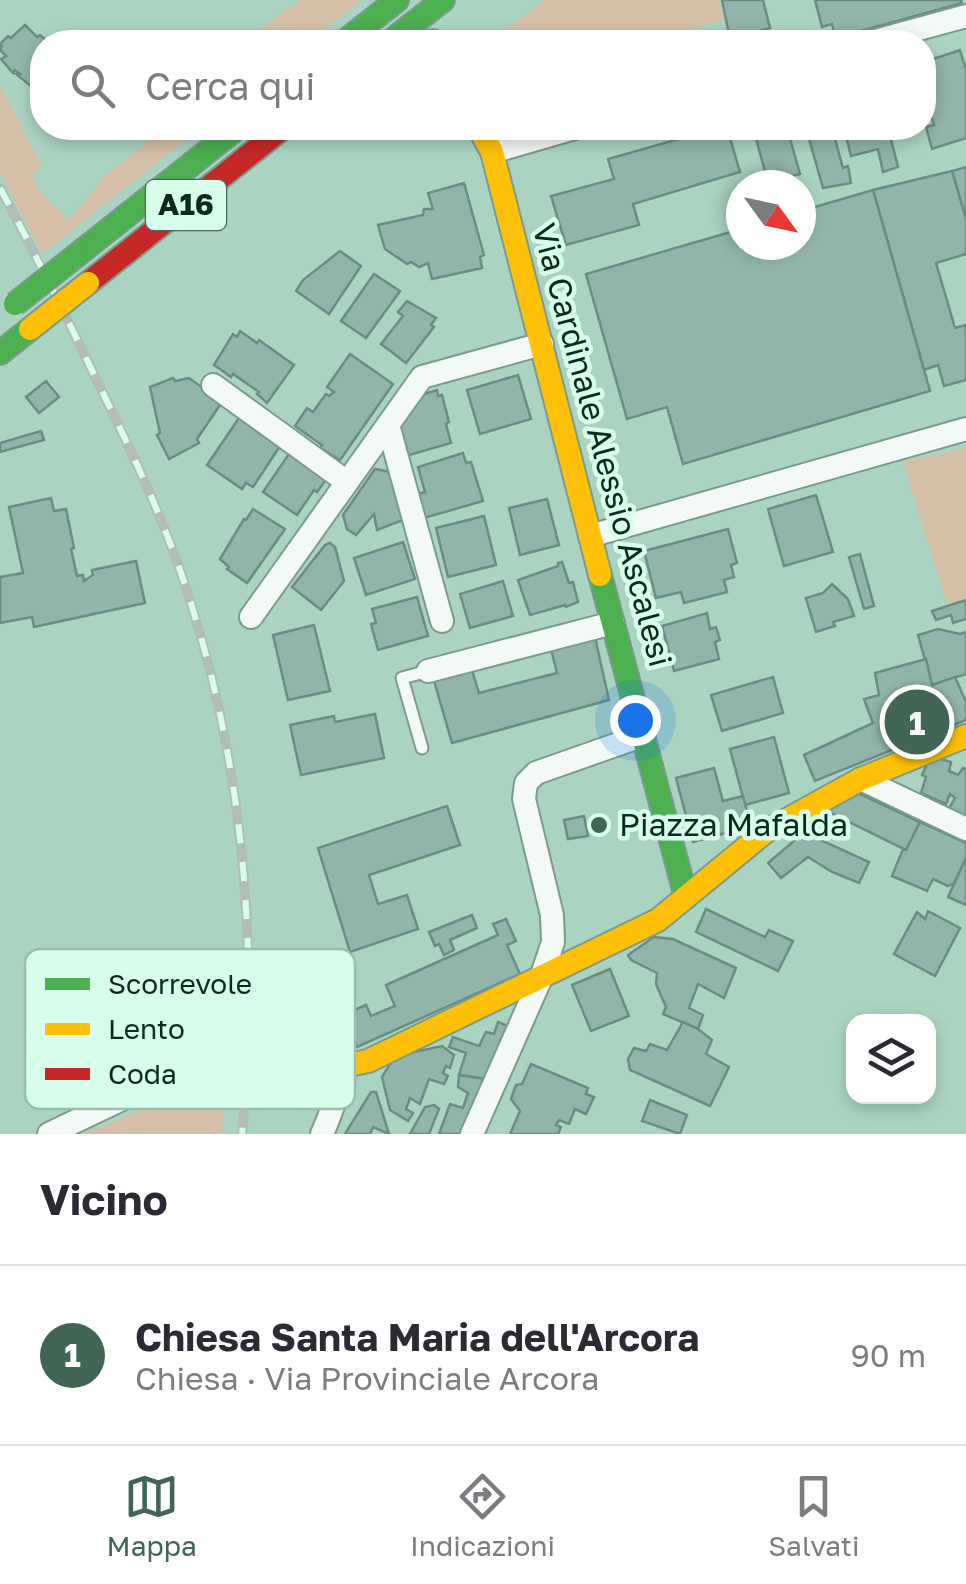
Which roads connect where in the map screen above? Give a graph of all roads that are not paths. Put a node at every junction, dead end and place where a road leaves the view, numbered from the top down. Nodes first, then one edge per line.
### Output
1 (397, 0) edge
2 (443, 0) edge
3 (966, 16) edge
4 (359, 30) edge
5 (405, 30) edge
6 (915, 30) edge
7 (222, 140) edge
8 (268, 140) edge
9 (486, 140) edge
10 (534, 140) edge
11 (492, 152) junction
12 (8, 310) edge
13 (542, 344) junction
14 (0, 353) edge
15 (213, 385) dead end
16 (388, 426) junction
17 (966, 429) edge
18 (348, 482) junction
19 (590, 536) junction
20 (251, 617) dead end
21 (442, 621) dead end
22 (614, 622) junction
23 (428, 671) joint
24 (644, 735) junction
25 (966, 736) edge
26 (422, 748) dead end
27 (861, 779) junction
28 (966, 829) edge
29 (686, 897) junction
30 (541, 978) junction
31 (355, 1064) edge
32 (102, 1109) edge
33 (334, 1109) edge
34 (50, 1134) edge
35 (322, 1134) edge
36 (472, 1134) edge

1 - 4 main road
2 - 5 main road
3 - 6 street
7 - 12 main road, A16, bridge
8 - 14 main road, A16, bridge
9 - 11 main road, Via Cardinale Alessio Ascalesi
10 - 11 street
11 - 13 main road, Via Cardinale Alessio Ascalesi
13 - 16 street
13 - 19 main road, Via Cardinale Alessio Ascalesi
15 - 18 street
16 - 18 street
16 - 21 street
17 - 19 street
18 - 20 street
19 - 22 main road, Via Cardinale Alessio Ascalesi
22 - 23 street
22 - 24 main road, Via Cardinale Alessio Ascalesi
23 - 26 lane
24 - 29 main road, Via Cardinale Alessio Ascalesi
24 - 30 street
25 - 27 main road
27 - 28 street
27 - 29 main road
29 - 30 main road
30 - 31 main road
30 - 36 street
32 - 34 street, bridge
33 - 35 street

